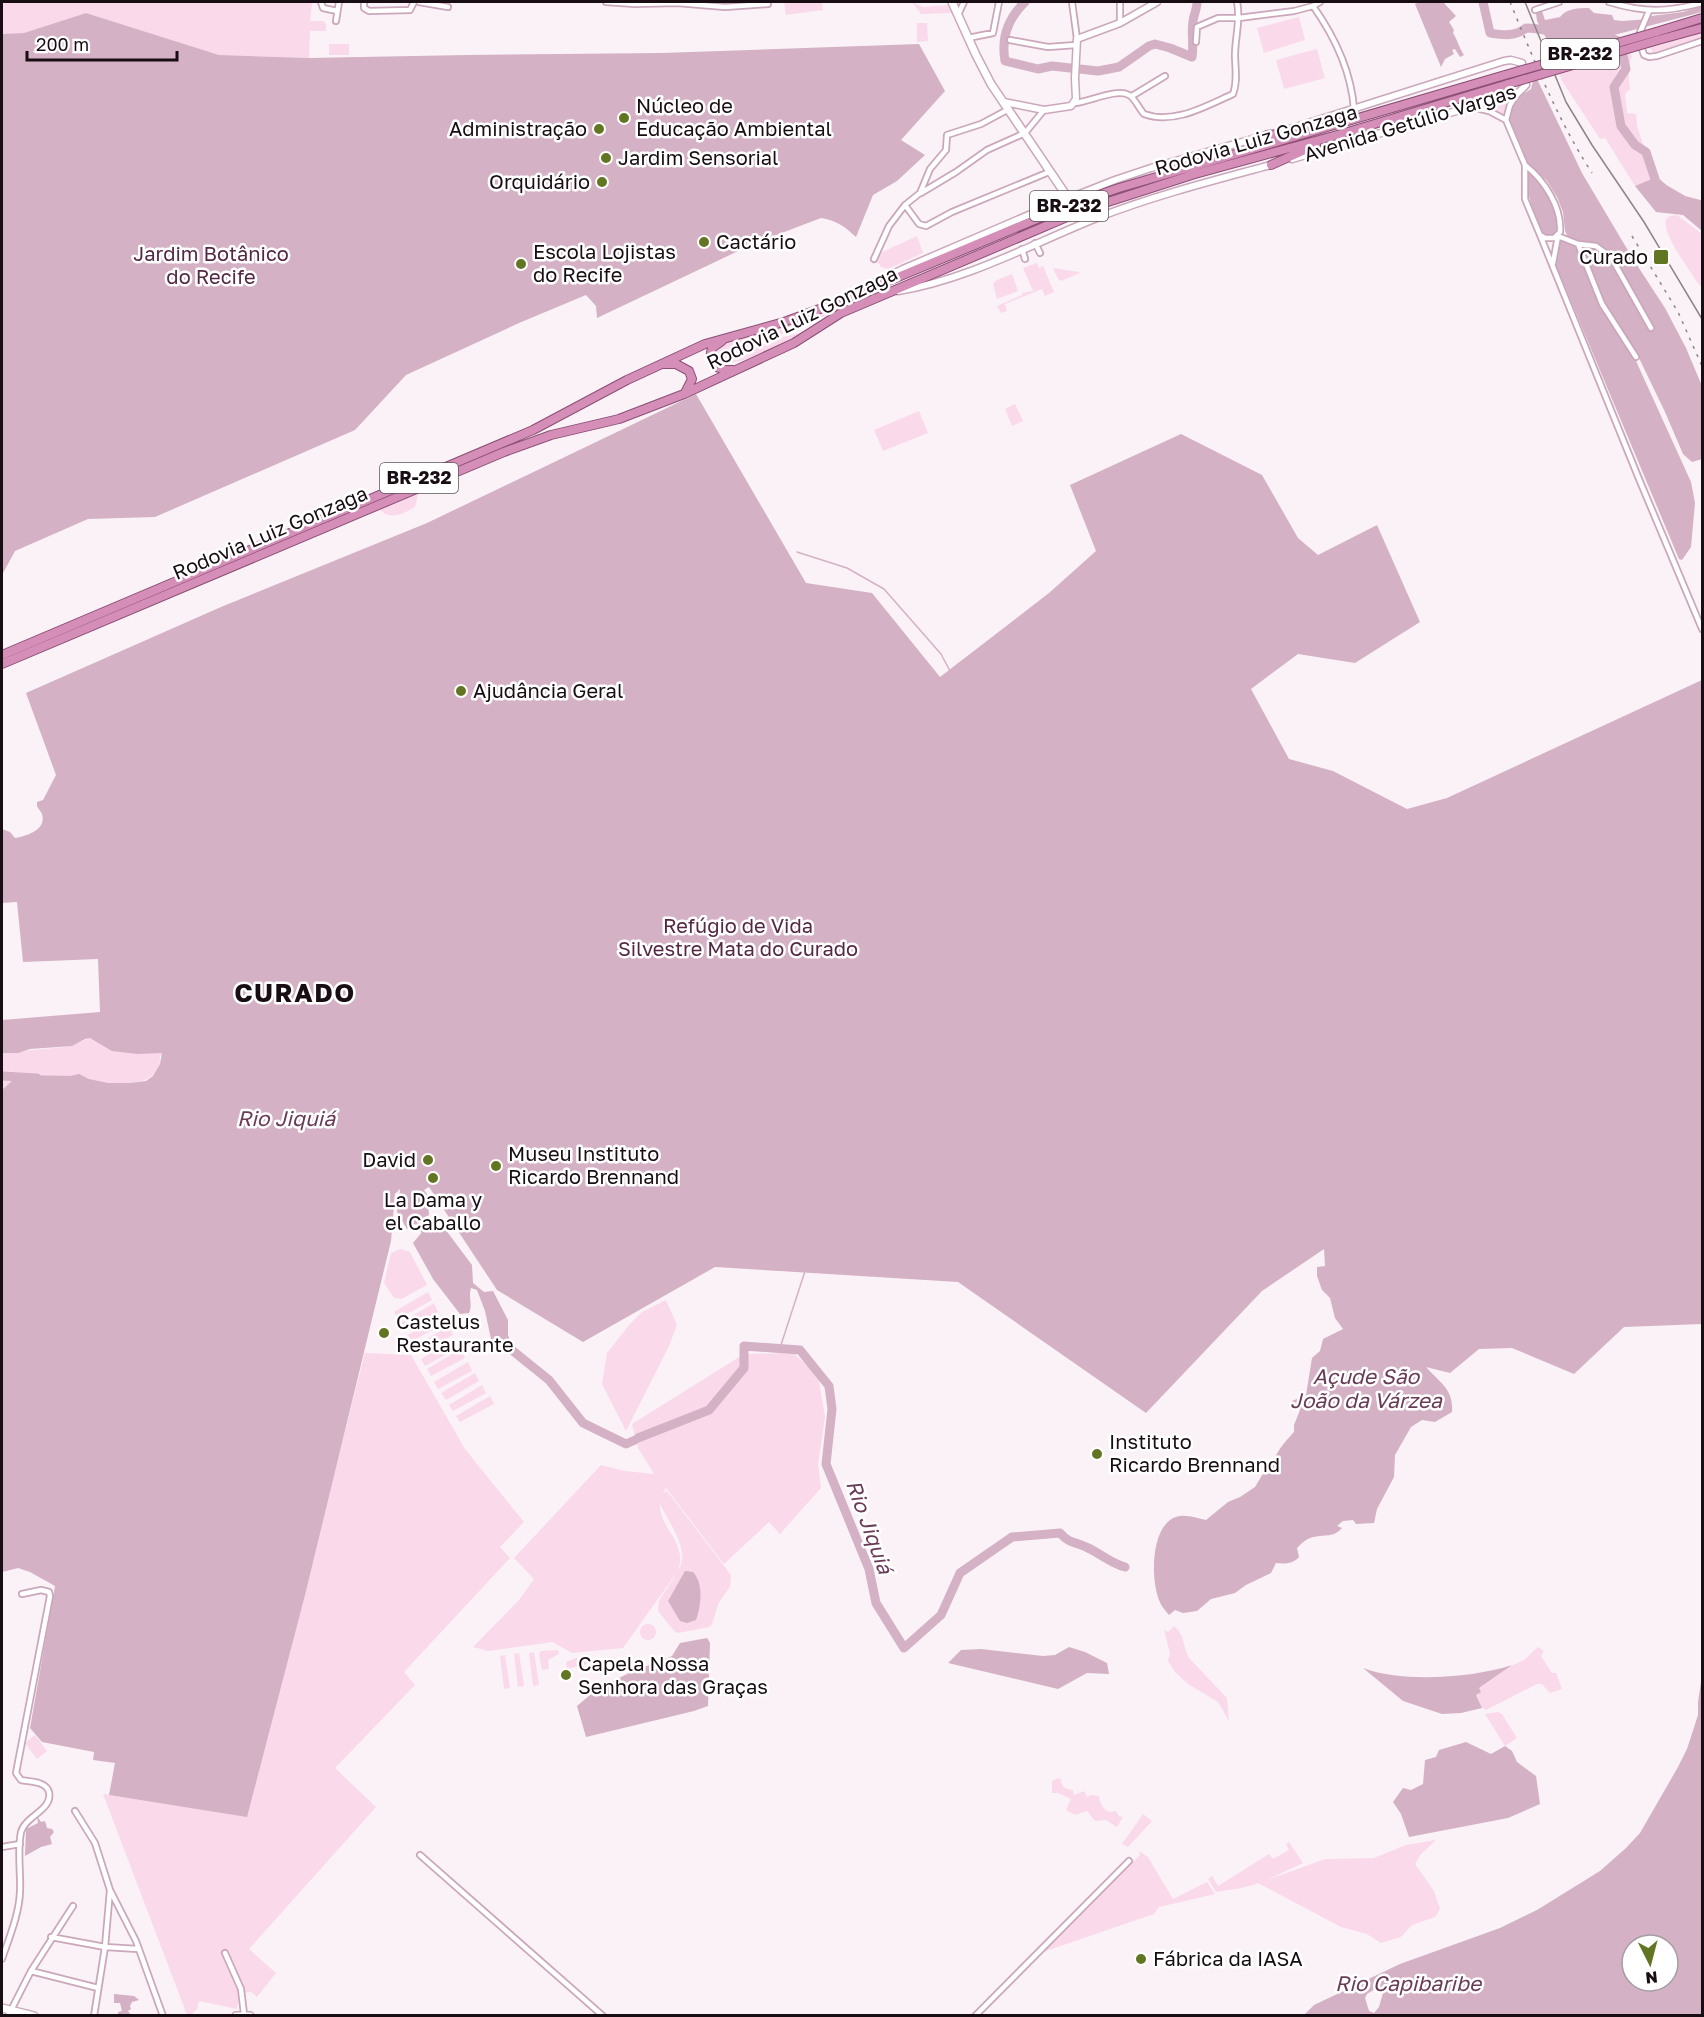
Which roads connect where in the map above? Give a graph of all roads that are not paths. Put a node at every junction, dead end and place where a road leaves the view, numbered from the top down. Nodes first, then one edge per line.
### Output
1 (321, 2) edge
2 (339, 2) edge
3 (364, 2) edge
4 (394, 2) edge
5 (414, 2) edge
6 (419, 2) edge
7 (606, 2) edge
8 (677, 2) edge
9 (952, 2) edge
10 (964, 2) edge
11 (999, 2) edge
12 (1072, 2) edge
13 (1119, 2) edge
14 (1157, 2) edge
15 (1237, 2) edge
16 (1320, 2) edge
17 (1558, 2) edge
18 (1609, 2) edge
19 (1702, 3) edge
20 (726, 4) edge
21 (768, 4) dead end
22 (1312, 6) junction
23 (448, 7) dead end
24 (393, 10) junction
25 (1535, 10) dead end
26 (337, 11) junction
27 (1649, 11) junction
28 (958, 15) junction
29 (1239, 18) junction
30 (1702, 18) edge
31 (336, 21) dead end
32 (1120, 23) junction
33 (1702, 28) edge
34 (1657, 36) junction
35 (968, 38) junction
36 (1010, 40) dead end
37 (1702, 41) edge
38 (1076, 42) junction
39 (1196, 42) dead end
40 (1165, 76) dead end
41 (1518, 93) junction
42 (1132, 96) junction
43 (1075, 103) junction
44 (1006, 105) junction
45 (1472, 107) junction
46 (1354, 109) junction
47 (1044, 110) junction
48 (1506, 120) junction
49 (1311, 131) junction
50 (1024, 133) junction
51 (1341, 134) junction
52 (1267, 135) junction
53 (1271, 165) junction
54 (1525, 165) junction
55 (1049, 172) junction
56 (921, 193) junction
57 (1068, 198) junction
58 (905, 205) junction
59 (1540, 235) junction
60 (1558, 236) junction
61 (1035, 243) junction
62 (1578, 244) junction
63 (1022, 249) junction
64 (1040, 253) dead end
65 (874, 259) dead end
66 (1025, 259) dead end
67 (1553, 263) junction
68 (885, 293) junction
69 (836, 303) junction
70 (1651, 328) dead end
71 (728, 337) junction
72 (1636, 357) dead end
73 (662, 364) junction
74 (737, 370) junction
75 (684, 394) junction
76 (1702, 629) edge
77 (2, 655) edge
78 (2, 664) edge
79 (22, 1594) dead end
80 (75, 1811) dead end
81 (20, 1844) junction
82 (2, 1847) edge
83 (420, 1855) dead end
84 (1129, 1861) dead end
85 (110, 1890) junction
86 (73, 1906) dead end
87 (51, 1938) junction
88 (105, 1947) junction
89 (138, 1949) junction
90 (225, 1953) dead end
91 (2, 1959) edge
92 (31, 1971) junction
93 (98, 1988) junction
94 (6, 2011) edge
95 (243, 2015) edge
96 (34, 2016) edge
97 (94, 2016) edge
98 (163, 2016) edge
99 (603, 2016) edge
100 (975, 2016) edge

1 - 26 street
2 - 26 street
3 - 24 street
4 - 24 street
5 - 24 street
6 - 23 street
7 - 8 street
8 - 20 street
9 - 28 main road
10 - 28 street
11 - 35 street
12 - 38 street
13 - 32 street
14 - 32 street
15 - 29 street
16 - 22 street
17 - 25 street
18 - 27 street
19 - 27 street
20 - 21 street
22 - 29 street
22 - 46 street
26 - 31 street
27 - 37 street
28 - 35 main road
29 - 39 street
29 - 42 street
30 - 34 highway, Rodovia Luiz Gonzaga / BR-232
32 - 38 street
33 - 34 highway, Rodovia Luiz Gonzaga / BR-232
34 - 49 highway, Rodovia Luiz Gonzaga / BR-232, bridge
34 - 51 highway, Rodovia Luiz Gonzaga / BR-232, bridge
35 - 44 main road
36 - 38 street
38 - 43 street
40 - 42 street
41 - 45 street, Avenida Getúlio Vargas
41 - 46 street, Avenida Getúlio Vargas
41 - 48 street
42 - 43 street
43 - 47 street
44 - 47 street
44 - 50 main road
44 - 56 street
45 - 48 street
45 - 53 street, Avenida Getúlio Vargas
46 - 52 street, Avenida Getúlio Vargas
47 - 50 street
48 - 54 street
49 - 52 highway
49 - 69 highway, Rodovia Luiz Gonzaga / BR-232
50 - 55 main road
50 - 56 street
51 - 53 highway
51 - 68 highway, Rodovia Luiz Gonzaga / BR-232
52 - 57 street, Avenida Getúlio Vargas
53 - 61 street, Avenida Getúlio Vargas
54 - 59 street
54 - 60 street
55 - 57 main road
55 - 58 street
56 - 58 street
57 - 69 street, Avenida Getúlio Vargas
58 - 65 street
59 - 60 street
59 - 67 street
60 - 62 street
60 - 67 street
61 - 63 street, Avenida Getúlio Vargas
61 - 64 street
62 - 70 street
62 - 72 street
63 - 66 street
63 - 68 street, Avenida Getúlio Vargas
67 - 76 street
68 - 74 highway, Rodovia Luiz Gonzaga / BR-232
69 - 71 highway, Rodovia Luiz Gonzaga / BR-232
71 - 73 highway, Rodovia Luiz Gonzaga / BR-232
71 - 74 highway
73 - 75 highway
73 - 77 highway, Rodovia Luiz Gonzaga / BR-232
74 - 75 highway, Rodovia Luiz Gonzaga / BR-232
75 - 78 highway, Rodovia Luiz Gonzaga / BR-232
79 - 81 street
80 - 85 street
81 - 82 street
81 - 91 street
83 - 99 street
84 - 100 street
85 - 88 street
85 - 89 street
86 - 87 street
87 - 88 street
87 - 92 street
88 - 89 street
88 - 93 street
89 - 98 street
90 - 95 street
92 - 93 street
92 - 94 street
93 - 97 street
94 - 96 main road

